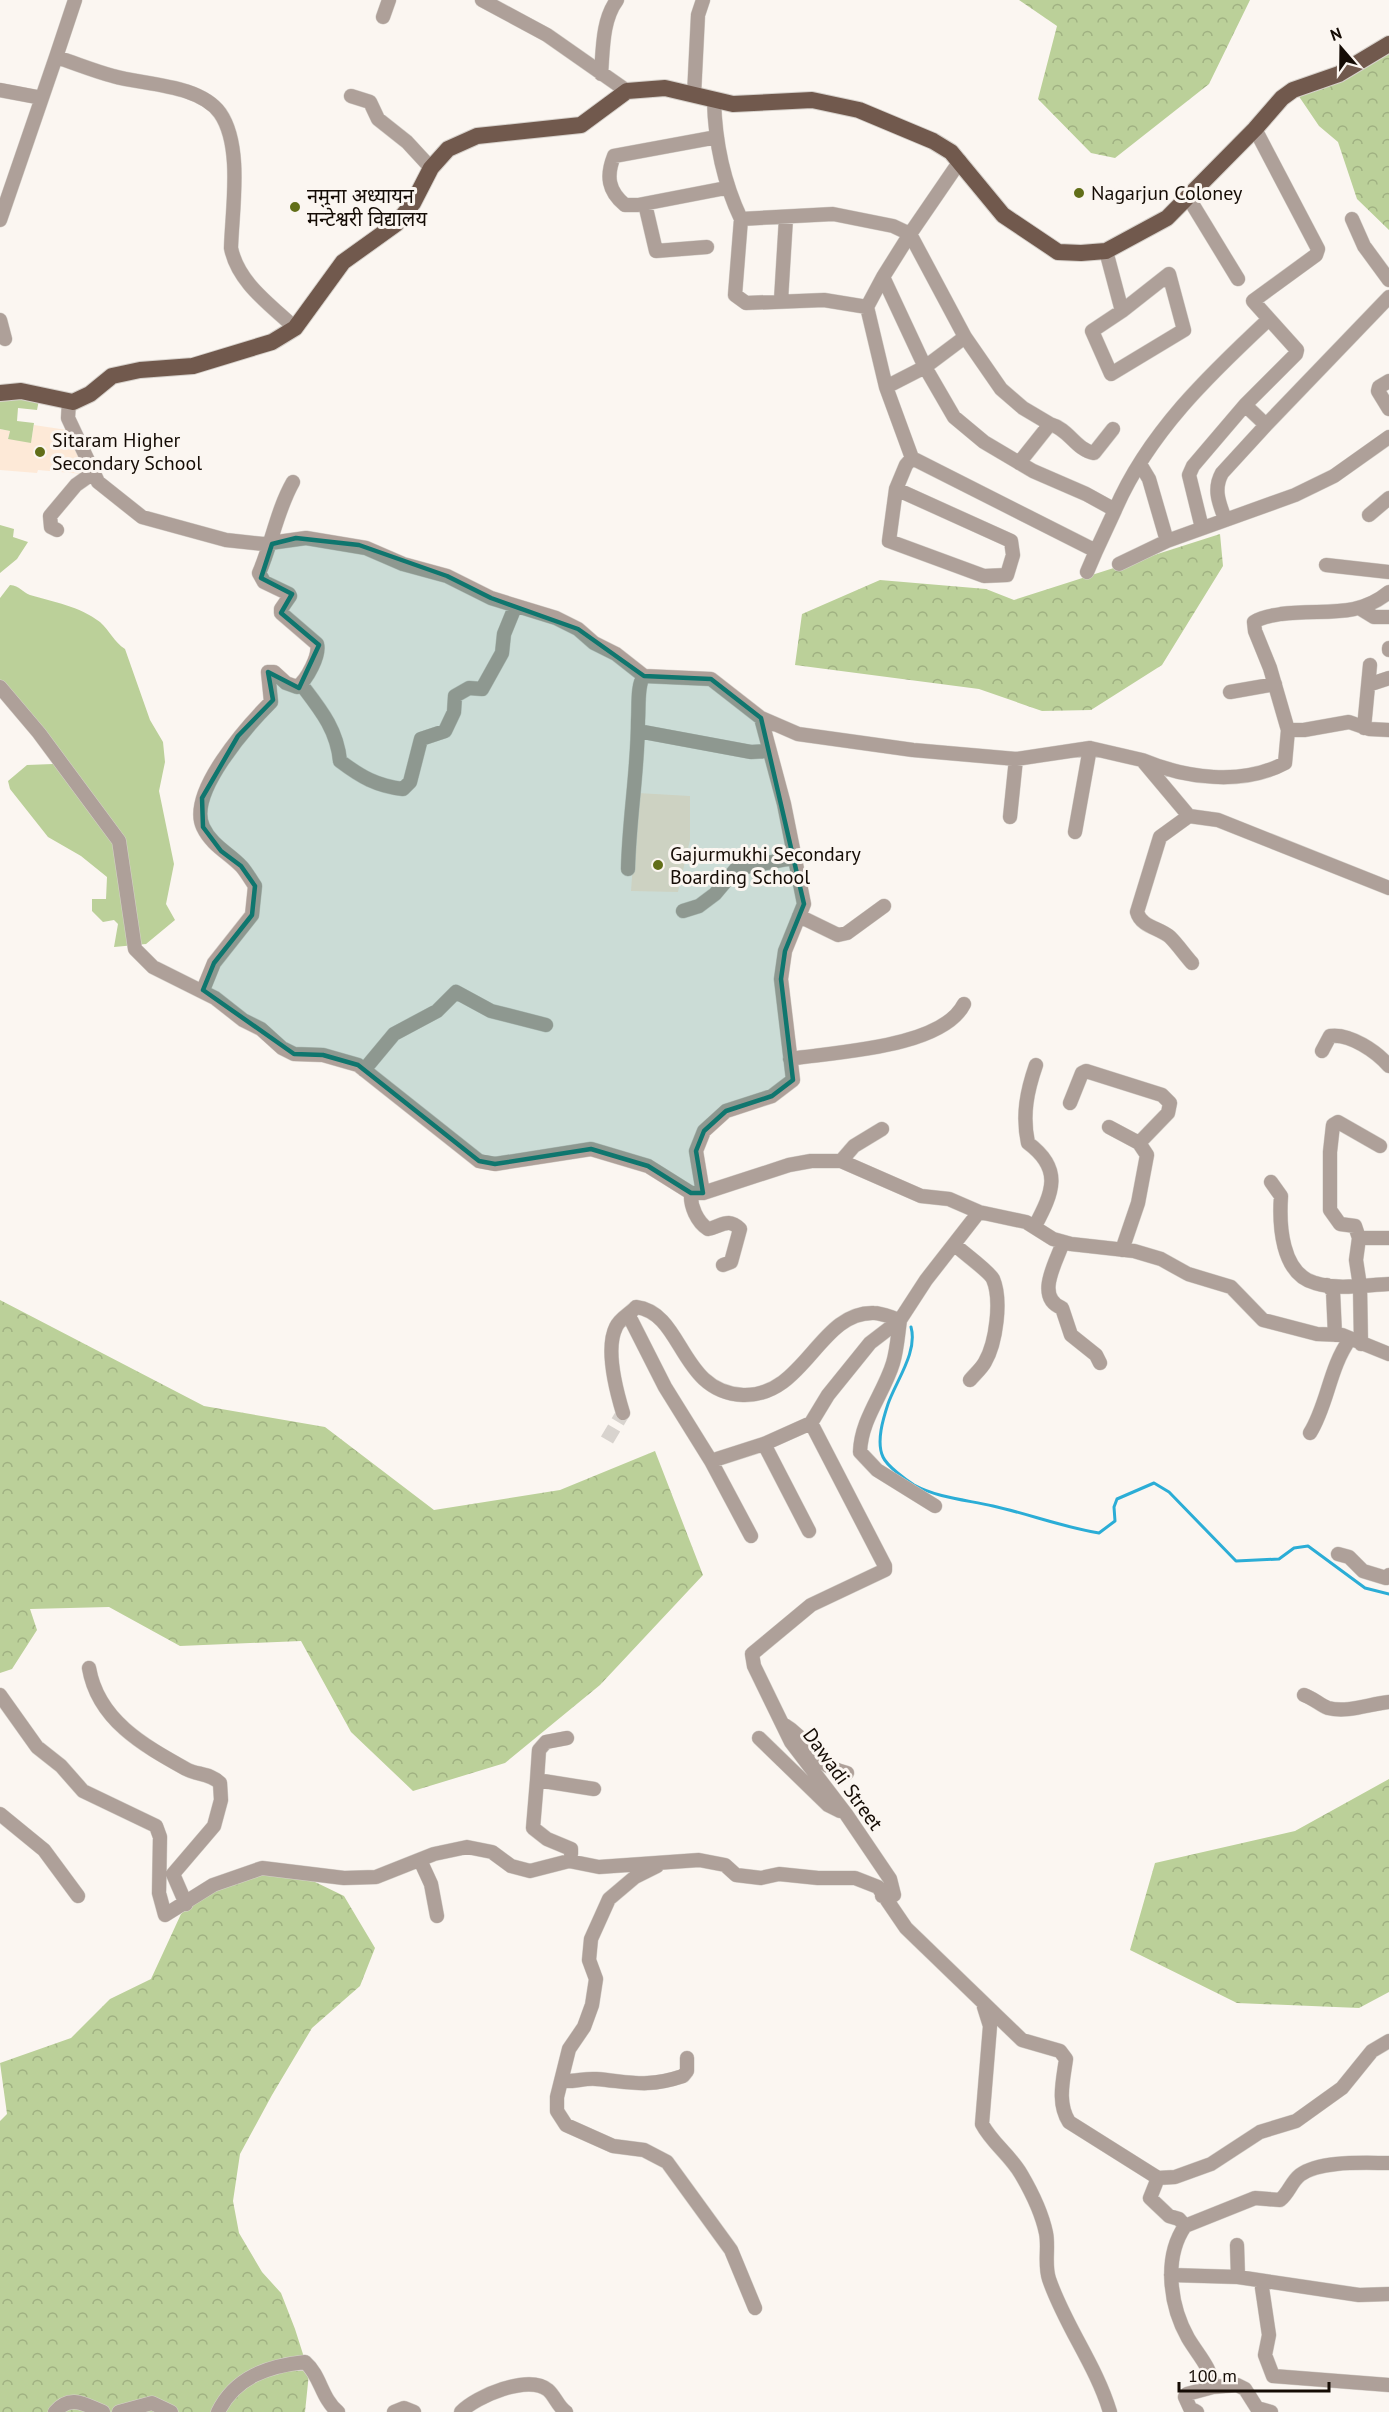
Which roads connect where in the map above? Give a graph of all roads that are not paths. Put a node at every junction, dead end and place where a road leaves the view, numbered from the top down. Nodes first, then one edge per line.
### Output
1 (75, 0) edge
2 (389, 0) edge
3 (482, 0) edge
4 (618, 0) edge
5 (703, 0) edge
6 (383, 17) dead end
7 (1389, 44) edge
8 (56, 57) junction
9 (601, 74) junction
10 (0, 90) edge
11 (627, 91) junction
12 (694, 95) junction
13 (351, 96) dead end
14 (42, 98) junction
15 (714, 100) junction
16 (1255, 129) junction
17 (717, 137) junction
18 (960, 161) junction
19 (431, 168) junction
20 (726, 188) junction
21 (1188, 197) junction
22 (645, 204) junction
23 (786, 218) junction
24 (741, 219) junction
25 (1352, 219) dead end
26 (0, 220) edge
27 (910, 234) junction
28 (707, 247) dead end
29 (1106, 251) junction
30 (883, 278) junction
31 (1238, 279) dead end
32 (1389, 280) edge
33 (1389, 297) edge
34 (781, 300) junction
35 (867, 307) junction
36 (1122, 311) junction
37 (1269, 319) junction
38 (0, 320) edge
39 (295, 328) junction
40 (965, 337) junction
41 (5, 339) dead end
42 (925, 367) junction
43 (1389, 381) edge
44 (886, 387) junction
45 (0, 393) edge
46 (69, 401) junction
47 (1245, 405) junction
48 (1389, 409) edge
49 (1050, 424) junction
50 (1266, 425) junction
51 (1113, 429) dead end
52 (1389, 437) edge
53 (912, 458) junction
54 (1019, 463) junction
55 (1140, 464) junction
56 (93, 473) junction
57 (292, 482) dead end
58 (896, 489) junction
59 (1388, 502) edge
60 (1115, 510) junction
61 (1369, 515) dead end
62 (1225, 519) junction
63 (1202, 528) junction
64 (57, 530) dead end
65 (1167, 541) junction
66 (272, 544) junction
67 (1096, 551) junction
68 (1119, 564) dead end
69 (1326, 565) dead end
70 (1087, 572) dead end
71 (1389, 572) edge
72 (1389, 592) edge
73 (515, 607) junction
74 (1361, 609) junction
75 (1389, 617) edge
76 (1370, 665) dead end
77 (644, 676) junction
78 (1389, 678) edge
79 (302, 684) junction
80 (1275, 684) junction
81 (1371, 684) junction
82 (0, 687) edge
83 (1230, 692) dead end
84 (761, 718) junction
85 (1364, 728) junction
86 (1288, 730) junction
87 (1389, 730) edge
88 (638, 731) junction
89 (1089, 748) junction
90 (768, 751) junction
91 (1016, 759) junction
92 (1142, 760) junction
93 (1189, 816) junction
94 (1010, 817) dead end
95 (1075, 832) dead end
96 (793, 858) junction
97 (628, 869) dead end
98 (1389, 888) edge
99 (884, 906) dead end
100 (684, 910) dead end
101 (799, 916) junction
102 (1192, 963) dead end
103 (202, 990) junction
104 (964, 1004) dead end
105 (546, 1025) dead end
106 (1322, 1051) dead end
107 (790, 1059) junction
108 (1036, 1065) dead end
109 (1389, 1066) edge
110 (364, 1070) junction
111 (1070, 1103) dead end
112 (1109, 1127) dead end
113 (882, 1129) dead end
114 (1138, 1143) junction
115 (1380, 1146) dead end
116 (841, 1161) junction
117 (1271, 1182) dead end
118 (697, 1193) junction
119 (980, 1212) junction
120 (1035, 1226) junction
121 (1359, 1238) junction
122 (1389, 1238) edge
123 (1063, 1242) junction
124 (954, 1244) junction
125 (1122, 1250) junction
126 (723, 1265) dead end
127 (1389, 1284) edge
128 (1327, 1285) junction
129 (1360, 1286) junction
130 (629, 1316) junction
131 (900, 1320) junction
132 (1335, 1335) junction
133 (1355, 1342) junction
134 (1389, 1354) edge
135 (1100, 1363) dead end
136 (970, 1380) dead end
137 (623, 1413) tunnel mouth
138 (811, 1423) junction
139 (1310, 1433) dead end
140 (764, 1444) junction
141 (711, 1461) junction
142 (935, 1506) dead end
143 (809, 1531) dead end
144 (751, 1536) dead end
145 (1338, 1554) dead end
146 (1389, 1575) edge
147 (89, 1668) dead end
148 (0, 1695) edge
149 (1304, 1695) dead end
150 (1389, 1702) edge
151 (783, 1724) junction
152 (567, 1738) dead end
153 (759, 1738) dead end
154 (847, 1773) dead end
155 (537, 1780) junction
156 (594, 1789) dead end
157 (0, 1814) edge
158 (846, 1814) junction
159 (571, 1854) dead end
160 (420, 1860) junction
161 (670, 1860) junction
162 (78, 1896) dead end
163 (882, 1896) junction
164 (186, 1904) junction
165 (437, 1916) dead end
166 (984, 2005) junction
167 (1389, 2041) edge
168 (687, 2058) dead end
169 (563, 2081) junction
170 (1389, 2163) edge
171 (1158, 2178) junction
172 (1185, 2226) junction
173 (1237, 2246) dead end
174 (1171, 2275) junction
175 (1238, 2277) junction
176 (1261, 2281) junction
177 (1389, 2294) edge
178 (755, 2308) dead end
179 (1389, 2385) edge
180 (1213, 2387) junction
181 (55, 2412) edge
182 (103, 2412) edge
183 (119, 2412) edge
184 (171, 2412) edge
185 (218, 2412) edge
186 (338, 2412) edge
187 (394, 2412) edge
188 (414, 2412) edge
189 (461, 2412) edge
190 (566, 2412) edge
191 (1110, 2412) edge
192 (1197, 2412) edge
193 (1271, 2412) edge

1 - 8 street
2 - 6 street
3 - 9 street
4 - 9 street
5 - 12 street
7 - 16 main road
8 - 14 street
8 - 39 street
9 - 11 street
10 - 14 street
11 - 12 main road
11 - 19 main road
12 - 15 main road
13 - 19 street
14 - 26 street
15 - 17 street
15 - 18 main road
16 - 21 main road
16 - 37 street
17 - 20 street
17 - 22 street
18 - 27 street
18 - 29 main road
19 - 39 main road
20 - 22 street
20 - 24 street
21 - 29 main road
21 - 31 street
22 - 28 street
23 - 24 street
23 - 27 street
23 - 34 street
24 - 34 street
25 - 32 street
27 - 30 street
27 - 40 street
29 - 36 street
30 - 35 street
30 - 42 street
33 - 50 street
34 - 35 street
35 - 44 street
36 - 36 street
37 - 47 street
37 - 55 street
38 - 41 street
39 - 46 main road
40 - 42 street
40 - 49 street
42 - 44 street
42 - 54 street
43 - 48 street
44 - 53 street
45 - 46 main road
46 - 56 street
47 - 50 street
47 - 63 street
49 - 51 street
49 - 54 street
50 - 62 street
52 - 62 street
53 - 58 street
53 - 67 street
54 - 60 street
55 - 60 street
55 - 65 street
56 - 64 street
56 - 66 street
57 - 66 street
58 - 58 street
59 - 61 street
60 - 67 street
62 - 63 street
63 - 65 street
65 - 68 street
66 - 73 street
66 - 79 street
67 - 70 street
69 - 71 street
72 - 74 street
73 - 77 street
73 - 79 street
74 - 75 street
74 - 80 street
76 - 81 street
77 - 84 street
77 - 88 street
78 - 81 street
79 - 103 street
80 - 83 street
80 - 86 street
81 - 85 street
82 - 103 street
84 - 90 street
84 - 91 street
85 - 86 street
85 - 87 street
86 - 92 street
88 - 90 street
88 - 97 street
89 - 91 street
89 - 92 street
89 - 95 street
90 - 96 street
91 - 94 street
92 - 93 street
93 - 98 street
93 - 102 street
96 - 100 street
96 - 101 street
99 - 101 street
101 - 107 street
103 - 110 street
104 - 107 street
105 - 110 street
106 - 109 street
107 - 118 street
108 - 120 street
110 - 118 street
111 - 114 street
112 - 114 street
113 - 116 street
114 - 125 street
115 - 121 street
116 - 118 street
116 - 119 street
117 - 128 street
118 - 126 street
119 - 120 street
119 - 124 street
120 - 123 street
121 - 122 street
121 - 129 street
123 - 125 street
123 - 135 street
124 - 131 street
124 - 136 street
125 - 132 street
127 - 129 street
128 - 129 street
128 - 132 street
129 - 133 street
130 - 131 street
130 - 137 street
130 - 141 street
131 - 138 street
131 - 142 street
132 - 133 street
133 - 134 street
133 - 139 street
138 - 140 street
138 - 151 street, Dawadi Street
140 - 141 street
140 - 143 street
141 - 144 street
145 - 146 street
147 - 164 street
148 - 164 street
149 - 150 street
151 - 154 street
151 - 158 street, Dawadi Street
152 - 155 street
153 - 158 street
155 - 156 street
155 - 159 street
157 - 162 street
158 - 163 street, Dawadi Street
160 - 161 street
160 - 164 street
160 - 165 street
161 - 163 street
161 - 169 street
163 - 166 street
166 - 171 street
166 - 191 street
167 - 171 street
168 - 169 street
169 - 178 street
170 - 172 street
171 - 172 street
172 - 174 street
173 - 175 street
174 - 175 street
174 - 180 street
175 - 176 street
176 - 177 street
176 - 179 street
180 - 192 street
180 - 193 street
181 - 182 street
183 - 184 street
185 - 186 street
187 - 188 street
189 - 190 street

